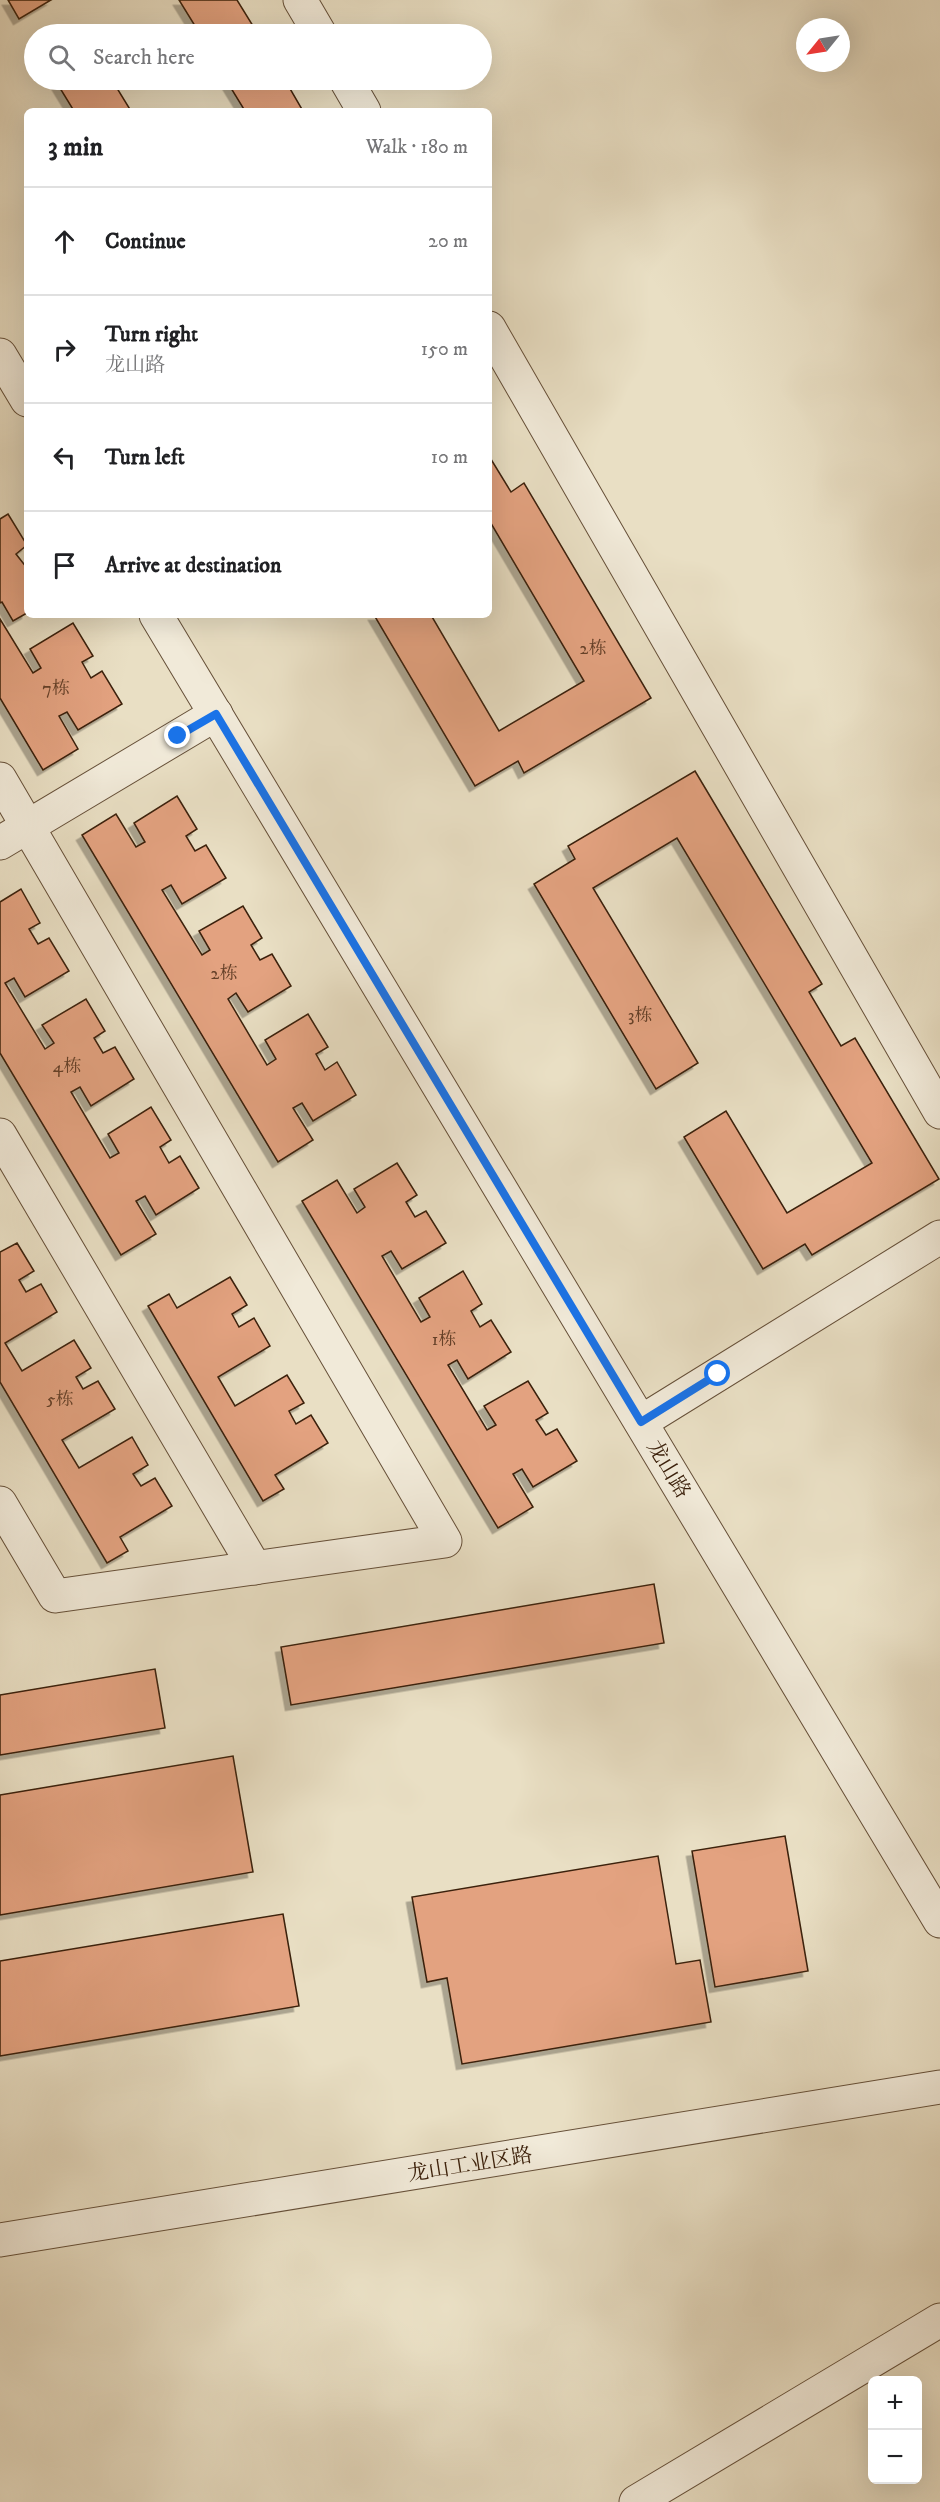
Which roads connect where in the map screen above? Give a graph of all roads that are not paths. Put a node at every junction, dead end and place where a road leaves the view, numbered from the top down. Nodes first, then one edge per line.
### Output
1 (300, 0) edge
2 (314, 24) edge
3 (352, 90) edge
4 (362, 108) edge
5 (492, 333) edge
6 (0, 355) edge
7 (24, 395) edge
8 (158, 618) edge
9 (216, 714) junction
10 (0, 779) edge
11 (29, 826) junction
12 (0, 843) edge
13 (940, 1112) edge
14 (0, 1135) edge
15 (940, 1237) edge
16 (641, 1422) junction
17 (0, 1503) edge
18 (255, 1568) junction
19 (940, 1921) edge
20 (940, 2088) edge
21 (0, 2240) edge
22 (940, 2320) edge
23 (636, 2502) edge

1 - 2 street
3 - 4 street
5 - 13 street
6 - 7 street
8 - 9 street, 龙山路
9 - 11 street
9 - 16 street, 龙山路
10 - 11 street
11 - 12 street
11 - 18 street
14 - 18 street
15 - 16 street
16 - 19 street, 龙山路
17 - 18 street
20 - 21 street, 龙山工业区路
22 - 23 street

